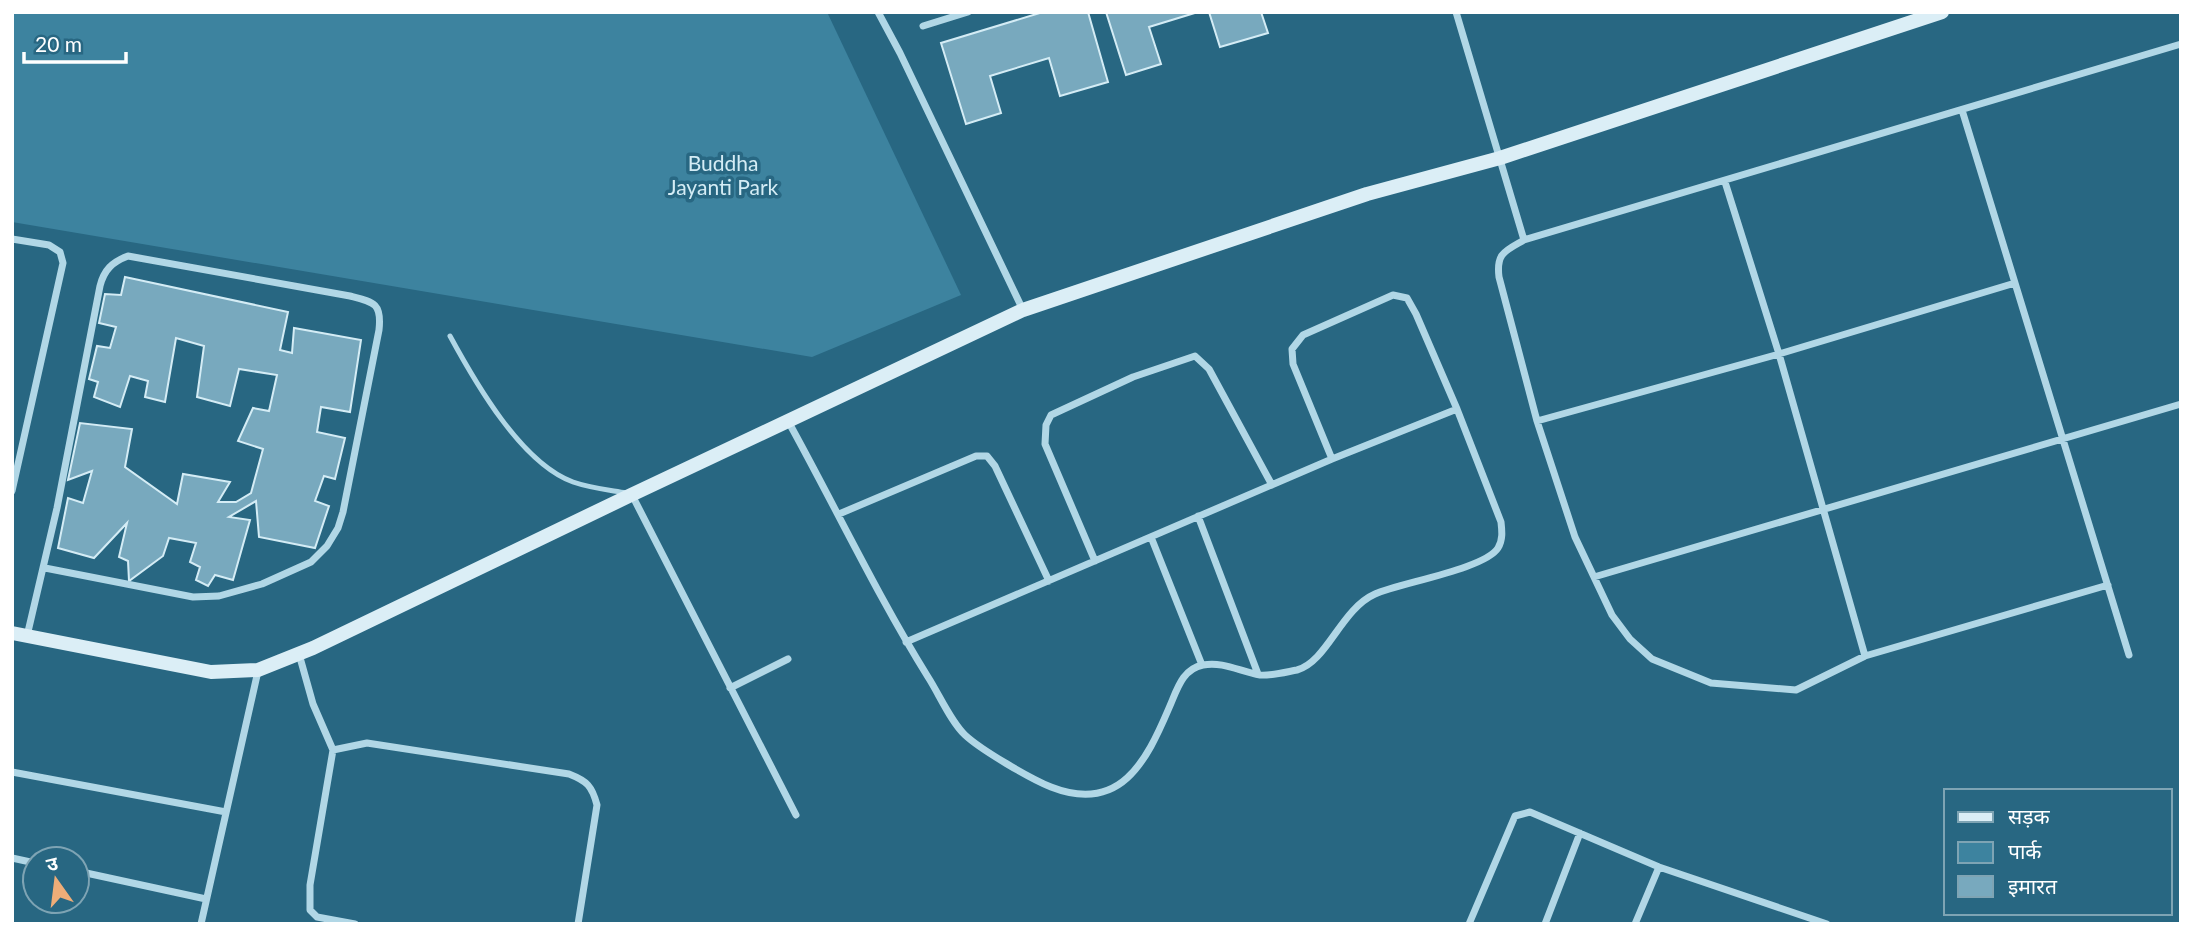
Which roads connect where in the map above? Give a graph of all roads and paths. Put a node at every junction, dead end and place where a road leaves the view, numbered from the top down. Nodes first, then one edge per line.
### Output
1 (878, 12) edge
2 (968, 12) edge
3 (1456, 12) edge
4 (1942, 12) edge
5 (923, 26) dead end
6 (2181, 44) edge
7 (1962, 110) junction
8 (1500, 158) junction
9 (1724, 182) junction
10 (12, 239) edge
11 (1524, 240) junction
12 (2015, 283) junction
13 (1023, 310) junction
14 (450, 336) dead end
15 (1779, 354) junction
16 (2181, 404) edge
17 (1457, 409) junction
18 (789, 421) junction
19 (1537, 421) junction
20 (2062, 439) junction
21 (1332, 459) junction
22 (1272, 485) junction
23 (12, 491) edge
24 (631, 495) junction
25 (1823, 510) junction
26 (839, 514) junction
27 (1198, 516) junction
28 (1151, 537) junction
29 (1095, 561) junction
30 (45, 568) junction
31 (1594, 578) junction
32 (1049, 581) junction
33 (2108, 585) junction
34 (12, 633) edge
35 (27, 636) junction
36 (906, 642) junction
37 (299, 654) junction
38 (2129, 655) dead end
39 (1865, 656) junction
40 (788, 659) dead end
41 (1202, 665) junction
42 (258, 670) junction
43 (1258, 674) junction
44 (730, 688) junction
45 (333, 750) junction
46 (12, 772) edge
47 (226, 812) junction
48 (796, 815) dead end
49 (1580, 834) junction
50 (1659, 867) junction
51 (91, 874) edge
52 (206, 899) junction
53 (201, 924) edge
54 (355, 924) edge
55 (578, 924) edge
56 (1469, 924) edge
57 (1545, 924) edge
58 (1635, 924) edge
59 (1827, 924) edge

1 - 13 street
2 - 5 street
3 - 8 street
4 - 8 street
6 - 7 street
7 - 9 street
7 - 12 street
8 - 11 street
8 - 13 street
9 - 11 street
9 - 15 street
10 - 23 street
11 - 19 street
12 - 15 street
12 - 20 street
13 - 18 street
14 - 24 lane
15 - 19 street
15 - 25 street
16 - 20 street
17 - 21 street
17 - 21 street
17 - 43 street
18 - 24 street
18 - 26 street
19 - 31 street
20 - 25 street
20 - 33 street
21 - 22 street
22 - 27 street
22 - 29 street
24 - 37 street
24 - 44 street
25 - 31 street
25 - 39 street
26 - 32 street
26 - 36 street
27 - 28 street
27 - 43 street
28 - 29 street
28 - 41 street
29 - 32 street
30 - 30 street
30 - 35 street
31 - 39 street
32 - 36 street
33 - 38 street
33 - 39 street
34 - 35 street
35 - 42 street
36 - 41 street
37 - 42 street
37 - 45 street
40 - 44 street
41 - 43 street
42 - 47 street
44 - 48 street
45 - 54 street
45 - 55 street
46 - 47 street
47 - 52 street
49 - 50 street
49 - 56 street
49 - 57 street
50 - 58 street
50 - 59 street
51 - 52 street
52 - 53 street

